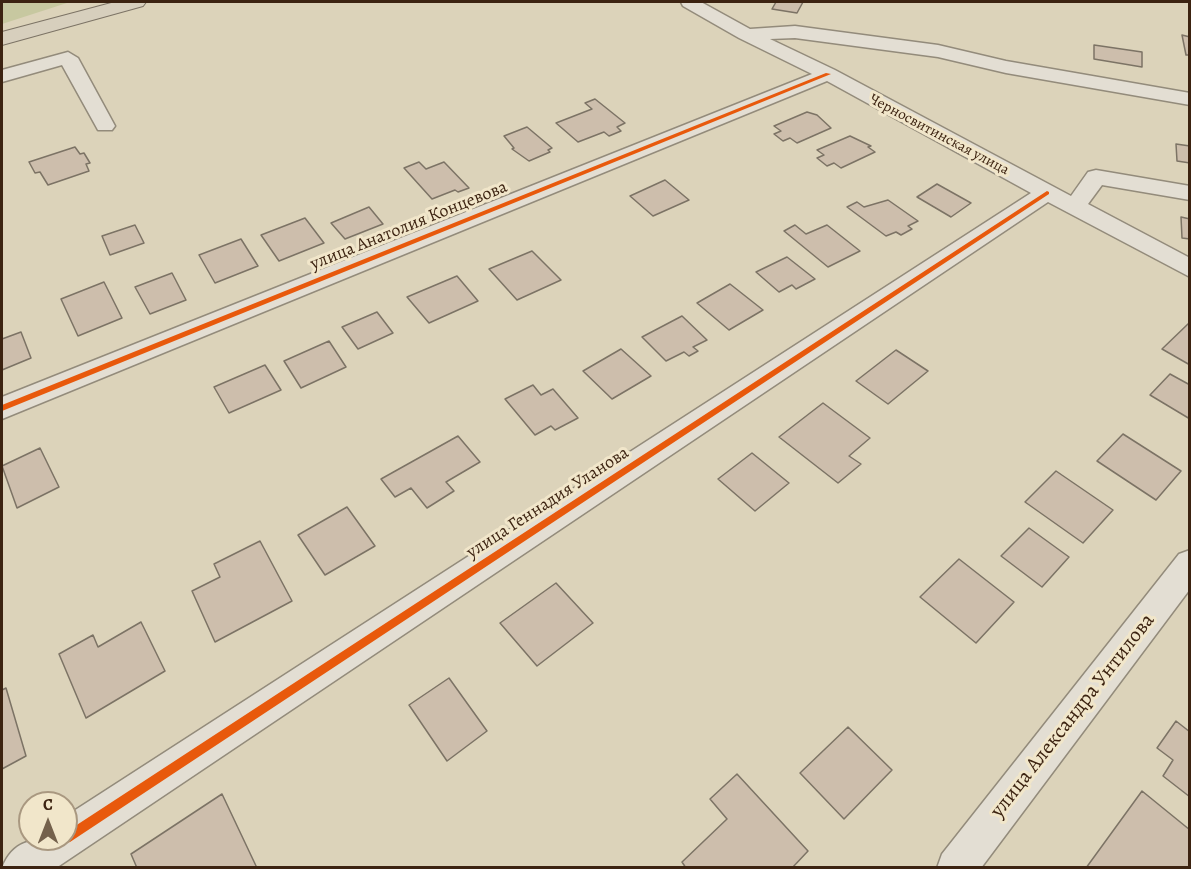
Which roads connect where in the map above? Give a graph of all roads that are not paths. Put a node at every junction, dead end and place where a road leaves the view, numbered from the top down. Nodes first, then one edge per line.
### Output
1 (136, 2) edge
2 (689, 2) edge
3 (746, 34) junction
4 (2, 39) edge
5 (828, 74) junction
6 (2, 76) edge
7 (1190, 99) edge
8 (105, 126) dead end
9 (1047, 193) junction
10 (1190, 193) edge
11 (1074, 208) junction
12 (1190, 268) edge
13 (2, 408) edge
14 (1190, 564) edge
15 (78, 829) edge
16 (45, 851) edge
17 (21, 867) edge
18 (956, 867) edge

1 - 4 main road
2 - 3 street, Черносвитинская улица
3 - 5 street, Черносвитинская улица
3 - 7 street
5 - 9 street, Черносвитинская улица
5 - 13 street, улица Анатолия Концевова
6 - 8 street
9 - 11 street, Черносвитинская улица
9 - 15 street, улица Геннадия Уланова
10 - 11 street
11 - 12 street, Черносвитинская улица
14 - 18 street, улица Александра Унтилова
16 - 17 street, улица Геннадия Уланова

